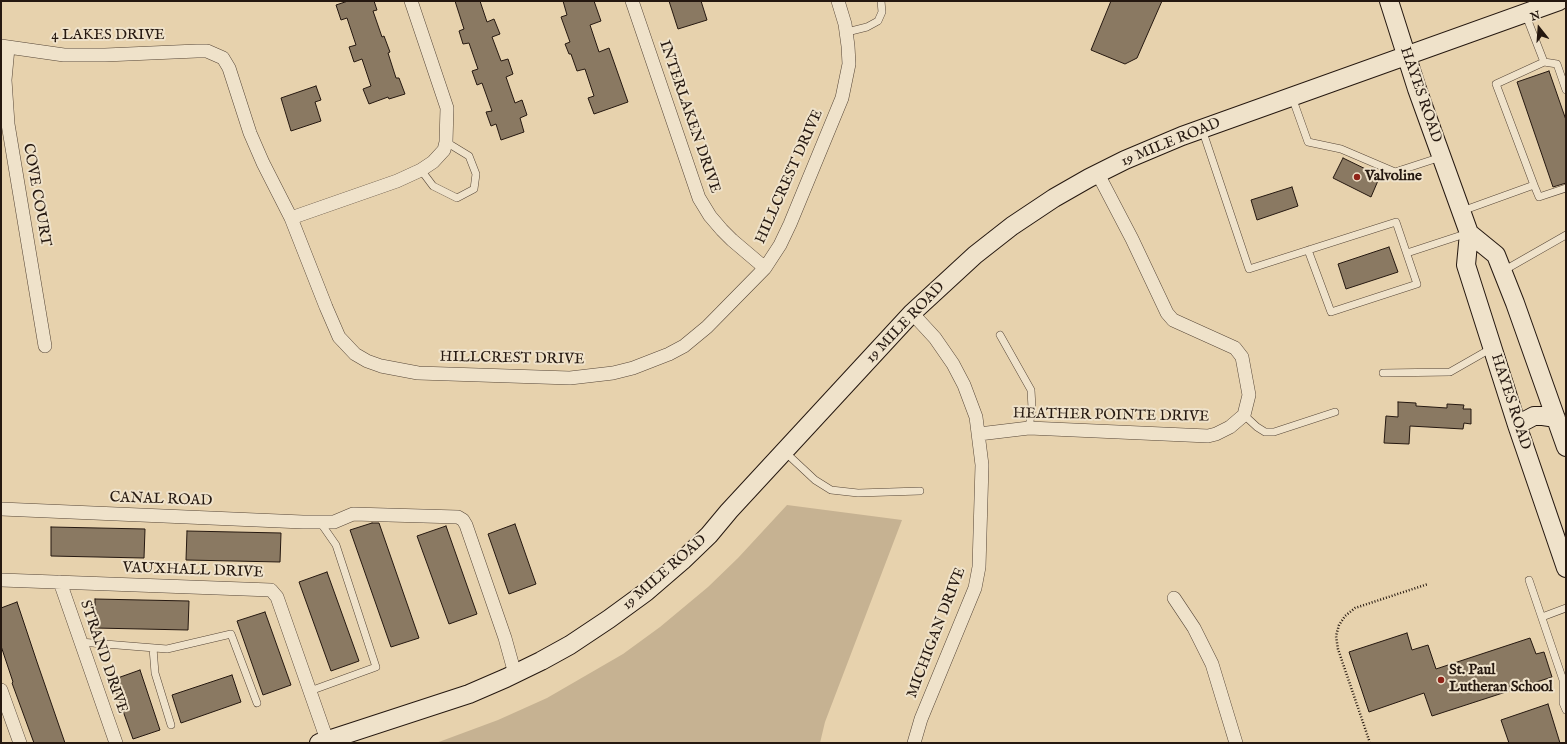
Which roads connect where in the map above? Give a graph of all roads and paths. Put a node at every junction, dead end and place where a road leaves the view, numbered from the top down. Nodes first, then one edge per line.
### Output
1 (411, 1) edge
2 (632, 1) edge
3 (838, 1) edge
4 (881, 1) edge
5 (1389, 1) edge
6 (1559, 1) edge
7 (1525, 13) junction
8 (847, 32) junction
9 (4, 47) edge
10 (216, 54) joint
11 (1406, 56) junction
12 (1544, 62) junction
13 (1566, 90) edge
14 (1292, 96) junction
15 (1202, 129) junction
16 (446, 142) junction
17 (1441, 157) junction
18 (421, 170) junction
19 (1098, 174) junction
20 (1534, 185) junction
21 (1566, 188) edge
22 (1460, 211) junction
23 (291, 218) junction
24 (1469, 233) junction
25 (1566, 235) edge
26 (1308, 250) junction
27 (1406, 253) junction
28 (765, 268) junction
29 (1503, 271) junction
30 (912, 313) junction
31 (1000, 335) dead end
32 (45, 346) dead end
33 (1492, 348) junction
34 (1383, 373) dead end
35 (1335, 412) dead end
36 (1244, 415) junction
37 (1517, 425) junction
38 (1561, 425) edge
39 (1030, 428) junction
40 (979, 434) junction
41 (1566, 447) edge
42 (785, 452) junction
43 (920, 491) dead end
44 (1, 509) edge
45 (320, 521) junction
46 (1566, 568) edge
47 (1, 580) edge
48 (1529, 580) dead end
49 (60, 582) junction
50 (1428, 584) dead end
51 (1174, 598) dead end
52 (1566, 608) edge
53 (1542, 617) junction
54 (80, 642) junction
55 (152, 648) junction
56 (515, 674) junction
57 (1, 690) edge
58 (310, 691) junction
59 (258, 703) dead end
60 (1566, 710) edge
61 (171, 725) dead end
62 (323, 742) edge
63 (1234, 742) edge
64 (20, 743) edge
65 (116, 743) edge
66 (914, 743) edge
67 (1370, 743) edge

1 - 16 street
2 - 28 street, INTERLAKEN DRIVE
3 - 8 street, HILLCREST DRIVE
4 - 8 lane
5 - 11 street, HAYES ROAD
6 - 7 street, 19 MILE ROAD
7 - 11 street, 19 MILE ROAD
7 - 12 lane
8 - 28 street, HILLCREST DRIVE
9 - 10 street, 4 LAKES DRIVE
9 - 32 street, COVE COURT
10 - 23 street, HILLCREST DRIVE
11 - 14 street, 19 MILE ROAD
11 - 17 street, HAYES ROAD
12 - 13 lane
12 - 20 lane
14 - 15 street, 19 MILE ROAD
14 - 17 lane
15 - 19 street, 19 MILE ROAD
15 - 26 lane
16 - 18 street
16 - 18 lane
17 - 22 street, HAYES ROAD
18 - 23 street
19 - 30 street, 19 MILE ROAD
19 - 36 street
20 - 21 lane
20 - 22 lane
22 - 24 street, HAYES ROAD
23 - 28 street, HILLCREST DRIVE
24 - 27 lane
24 - 29 street, HAYES ROAD
24 - 33 street, HAYES ROAD
25 - 29 lane
26 - 27 lane
26 - 27 lane
29 - 38 street, HAYES ROAD
30 - 40 street, MICHIGAN DRIVE
30 - 42 street, 19 MILE ROAD
31 - 39 lane
33 - 34 lane
33 - 37 street, HAYES ROAD
35 - 36 lane
36 - 39 street, HEATHER POINTE DRIVE
37 - 38 street
37 - 46 street, HAYES ROAD
38 - 41 street, HAYES ROAD
39 - 40 street, HEATHER POINTE DRIVE
40 - 66 street, MICHIGAN DRIVE
42 - 43 lane
42 - 56 street, 19 MILE ROAD
44 - 45 street, CANAL ROAD
45 - 56 street, CANAL ROAD
45 - 58 lane
47 - 49 street, VAUXHALL DRIVE
48 - 53 lane
49 - 54 street, STRAND DRIVE
49 - 58 street, VAUXHALL DRIVE
50 - 67 path
51 - 63 street
52 - 53 lane
53 - 60 lane
54 - 55 lane
54 - 65 street, STRAND DRIVE
55 - 59 lane
55 - 61 lane
56 - 62 street, 19 MILE ROAD
57 - 64 street
58 - 62 street, VAUXHALL DRIVE

